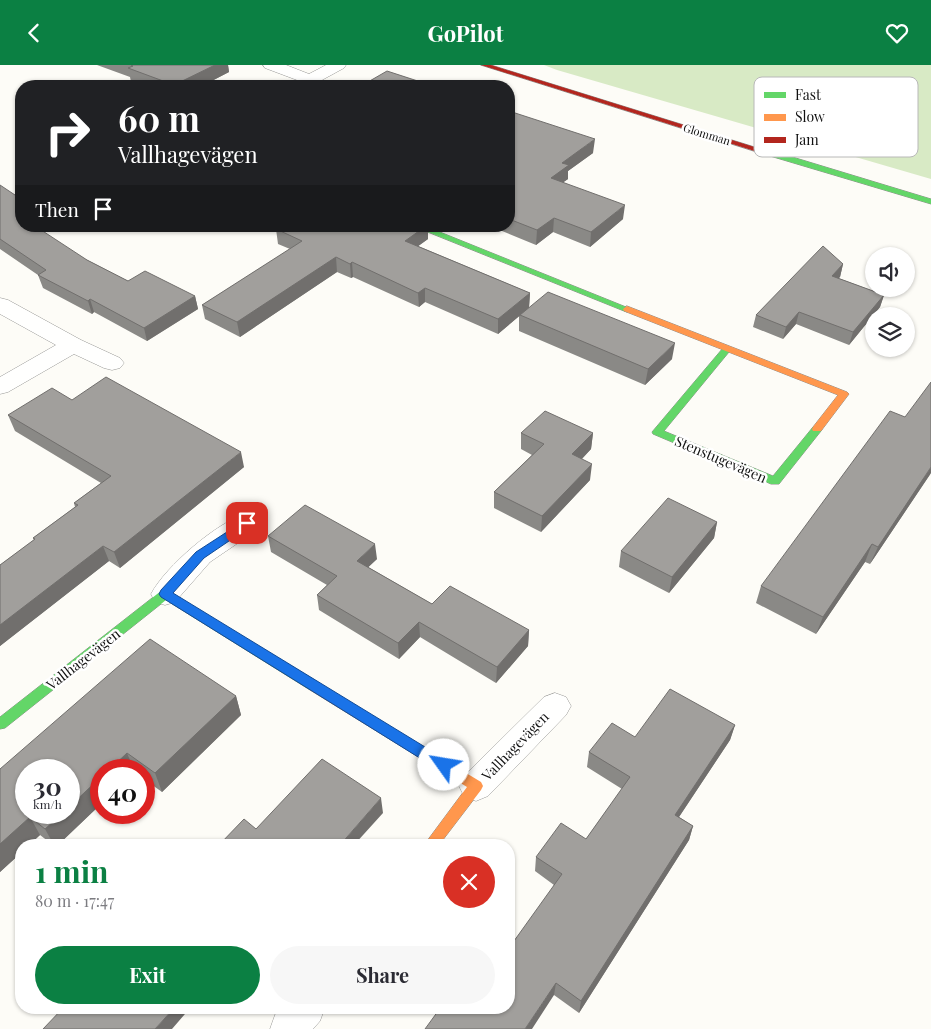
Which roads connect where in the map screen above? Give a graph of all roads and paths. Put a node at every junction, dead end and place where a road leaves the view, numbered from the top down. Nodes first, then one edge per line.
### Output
1 (270, 65) edge
2 (338, 65) edge
3 (484, 65) edge
4 (299, 80) edge
5 (310, 80) edge
6 (754, 148) edge
7 (784, 157) edge
8 (931, 202) edge
9 (432, 232) edge
10 (0, 305) edge
11 (73, 345) junction
12 (726, 350) junction
13 (112, 363) dead end
14 (0, 387) edge
15 (247, 523) dead end
16 (165, 594) junction
17 (554, 705) dead end
18 (0, 724) edge
19 (476, 786) junction
20 (436, 839) edge
21 (301, 1014) edge
22 (289, 1029) edge

1 - 4 street
2 - 5 street
3 - 6 street, Glomman
7 - 8 street, Glomman
9 - 12 street, Stenstugevägen
10 - 11 street
11 - 13 street
11 - 14 street
12 - 12 street, Stenstugevägen
15 - 16 street, Vallhagevägen
16 - 18 street, Vallhagevägen
16 - 19 street, Vallhagevägen
17 - 19 street, Vallhagevägen
19 - 20 street, Vallhagevägen
21 - 22 street

